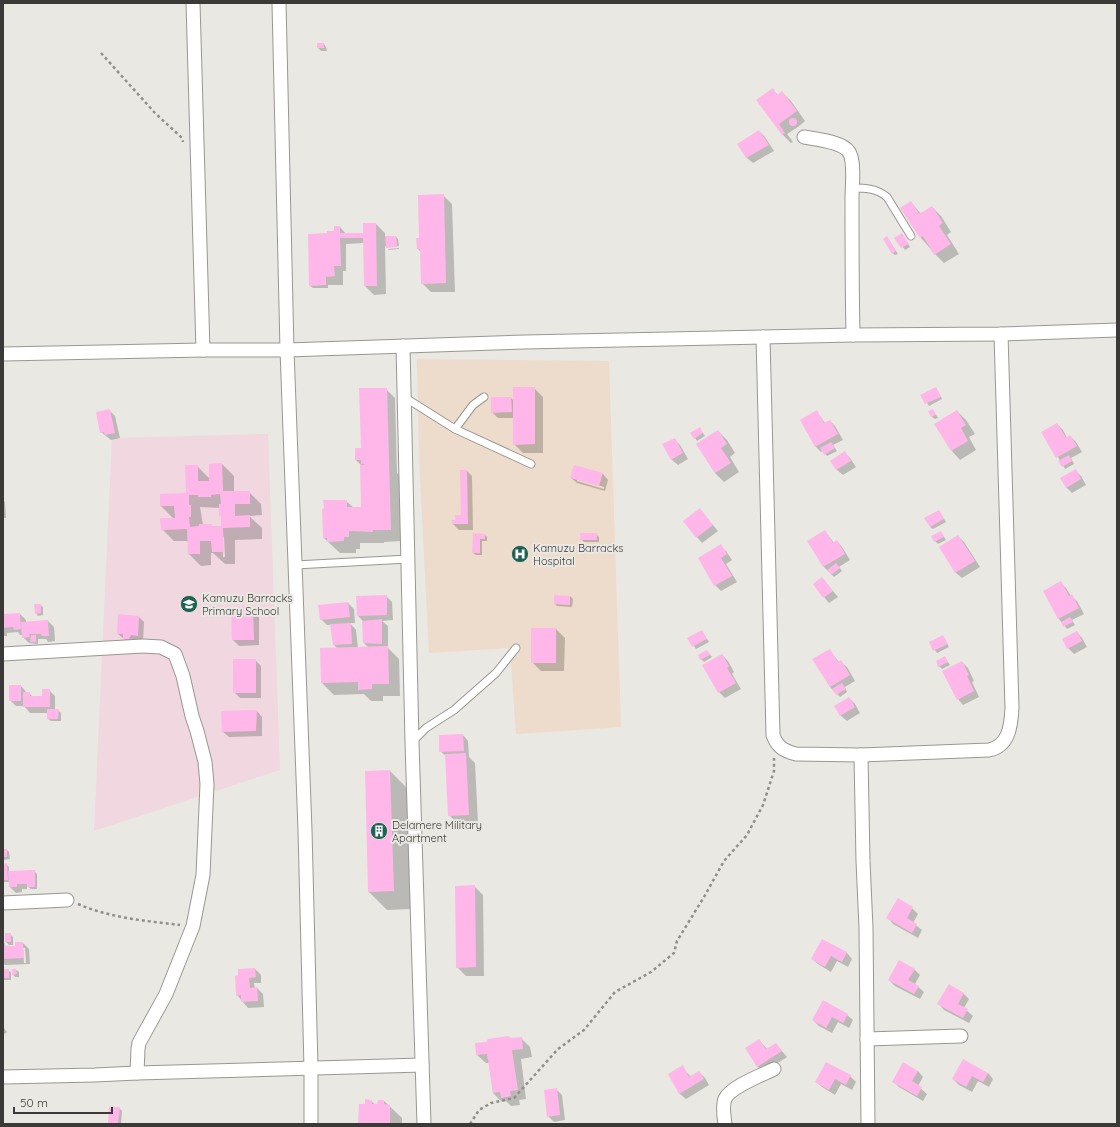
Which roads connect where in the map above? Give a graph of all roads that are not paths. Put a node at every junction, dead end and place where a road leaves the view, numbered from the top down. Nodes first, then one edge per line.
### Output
1 (193, 3) edge
2 (279, 3) edge
3 (804, 137) dead end
4 (852, 188) junction
5 (911, 236) dead end
6 (1117, 330) edge
7 (1002, 334) junction
8 (853, 335) junction
9 (763, 337) junction
10 (403, 346) junction
11 (203, 350) junction
12 (287, 350) junction
13 (3, 354) edge
14 (404, 396) junction
15 (484, 397) dead end
16 (455, 429) junction
17 (531, 464) dead end
18 (408, 559) junction
19 (295, 565) junction
20 (516, 648) dead end
21 (3, 654) edge
22 (412, 742) junction
23 (861, 755) junction
24 (67, 900) road end
25 (3, 903) edge
26 (961, 1036) dead end
27 (867, 1039) junction
28 (422, 1065) junction
29 (311, 1068) junction
30 (774, 1069) dead end
31 (137, 1073) junction
32 (3, 1077) edge
33 (311, 1124) edge
34 (424, 1124) edge
35 (725, 1124) edge
36 (868, 1124) edge

1 - 11 street
2 - 12 street
3 - 4 street
4 - 5 lane
4 - 8 street
6 - 7 street
7 - 8 street
7 - 23 street
8 - 9 street
9 - 10 street
9 - 23 street
10 - 12 street
10 - 14 street
11 - 12 street
11 - 13 street
12 - 19 street
14 - 16 lane
14 - 18 street
15 - 16 lane
16 - 17 lane
18 - 19 lane
18 - 22 street
19 - 29 street
20 - 22 lane
21 - 31 street
22 - 28 street
23 - 27 street
24 - 25 street
26 - 27 street
27 - 36 street
28 - 29 street
28 - 34 street
29 - 31 street
29 - 33 street
30 - 35 street
31 - 32 street

